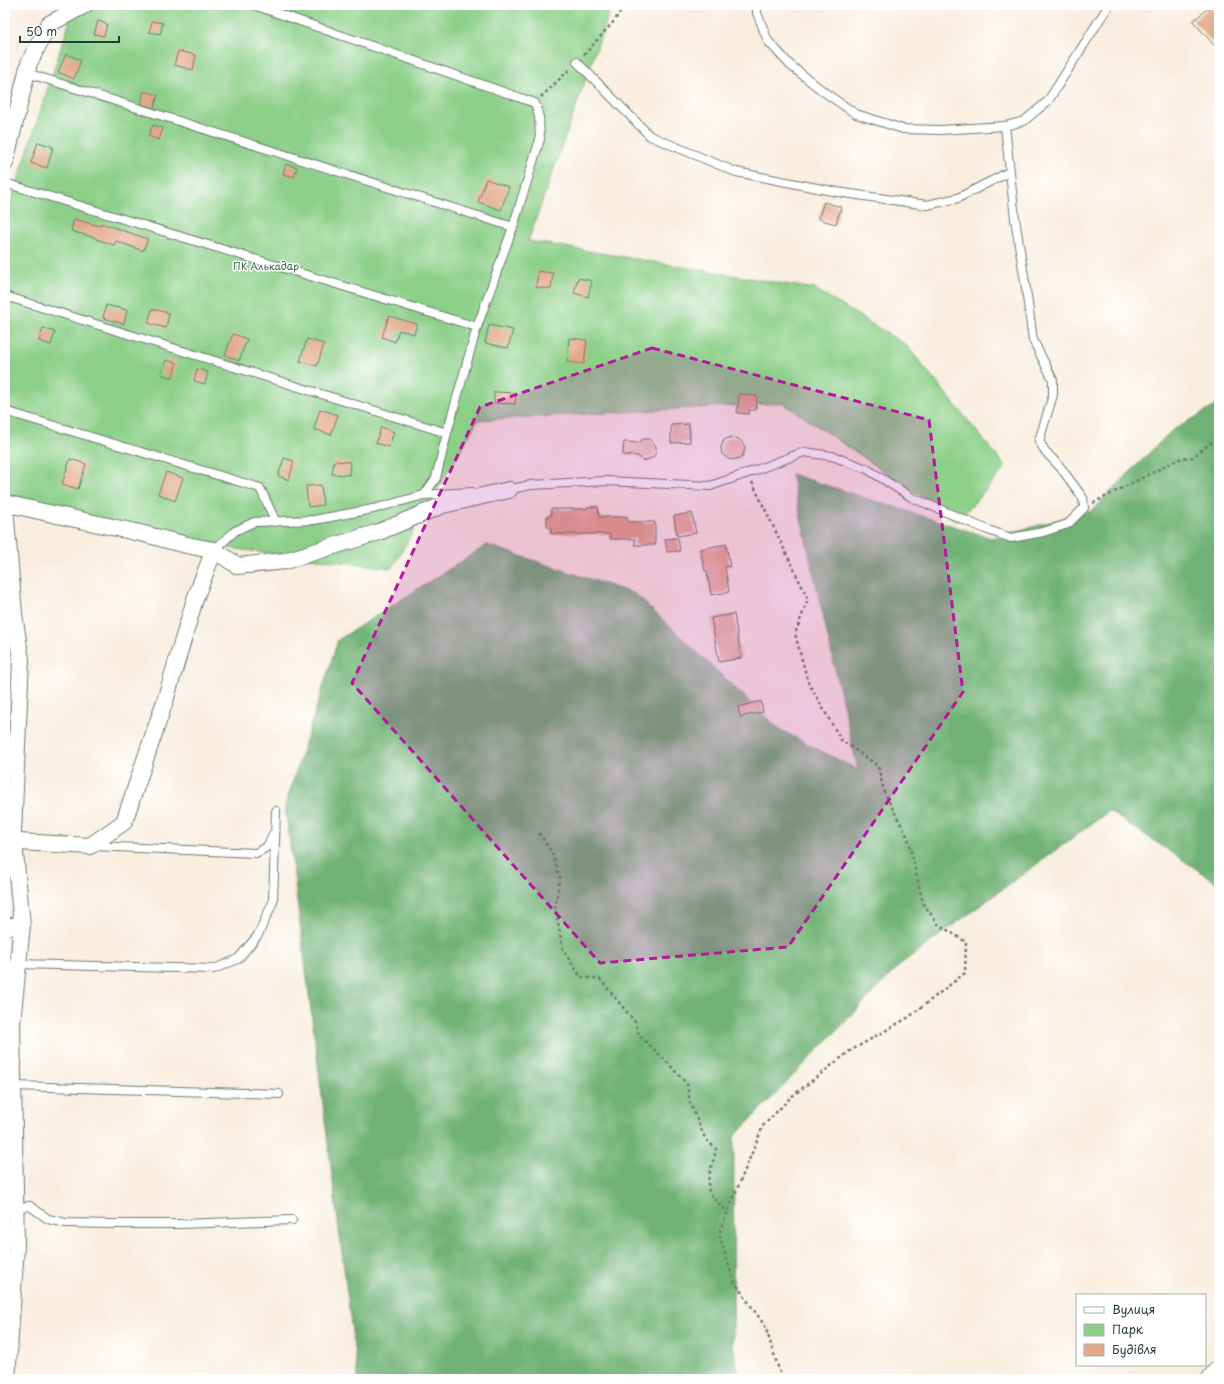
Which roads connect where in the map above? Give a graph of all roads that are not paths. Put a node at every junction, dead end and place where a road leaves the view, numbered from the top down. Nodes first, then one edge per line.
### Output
1 (85, 5) edge
2 (254, 5) edge
3 (757, 5) edge
4 (1109, 5) edge
5 (577, 62) dead end
6 (27, 73) junction
7 (1005, 126) junction
8 (5, 163) edge
9 (1010, 172) junction
10 (5, 183) edge
11 (513, 227) junction
12 (5, 296) edge
13 (477, 327) junction
14 (5, 411) edge
15 (447, 434) junction
16 (509, 490) junction
17 (424, 495) junction
18 (5, 503) edge
19 (5, 507) edge
20 (276, 522) junction
21 (214, 550) junction
22 (276, 811) dead end
23 (275, 830) junction
24 (19, 842) dead end
25 (90, 846) junction
26 (22, 925) junction
27 (5, 927) edge
28 (18, 964) junction
29 (13, 1086) junction
30 (280, 1094) dead end
31 (15, 1208) junction
32 (292, 1220) dead end
33 (1219, 1372) edge
34 (7, 1379) edge
35 (1213, 1379) edge

1 - 6 street
2 - 11 lane
3 - 7 lane
4 - 7 lane
5 - 9 lane
6 - 8 street
6 - 11 lane
7 - 9 lane
9 - 16 lane
10 - 13 lane
11 - 13 lane
12 - 15 lane
13 - 15 lane
14 - 20 lane
15 - 17 lane
16 - 17 lane
16 - 21 street
17 - 20 lane
18 - 21 street
19 - 26 street
20 - 21 lane
21 - 25 street
22 - 23 lane
23 - 25 lane
23 - 28 lane
24 - 25 street
26 - 27 street
26 - 28 street
28 - 29 street
29 - 30 lane
29 - 31 street
31 - 32 lane
31 - 34 street
33 - 35 main road

